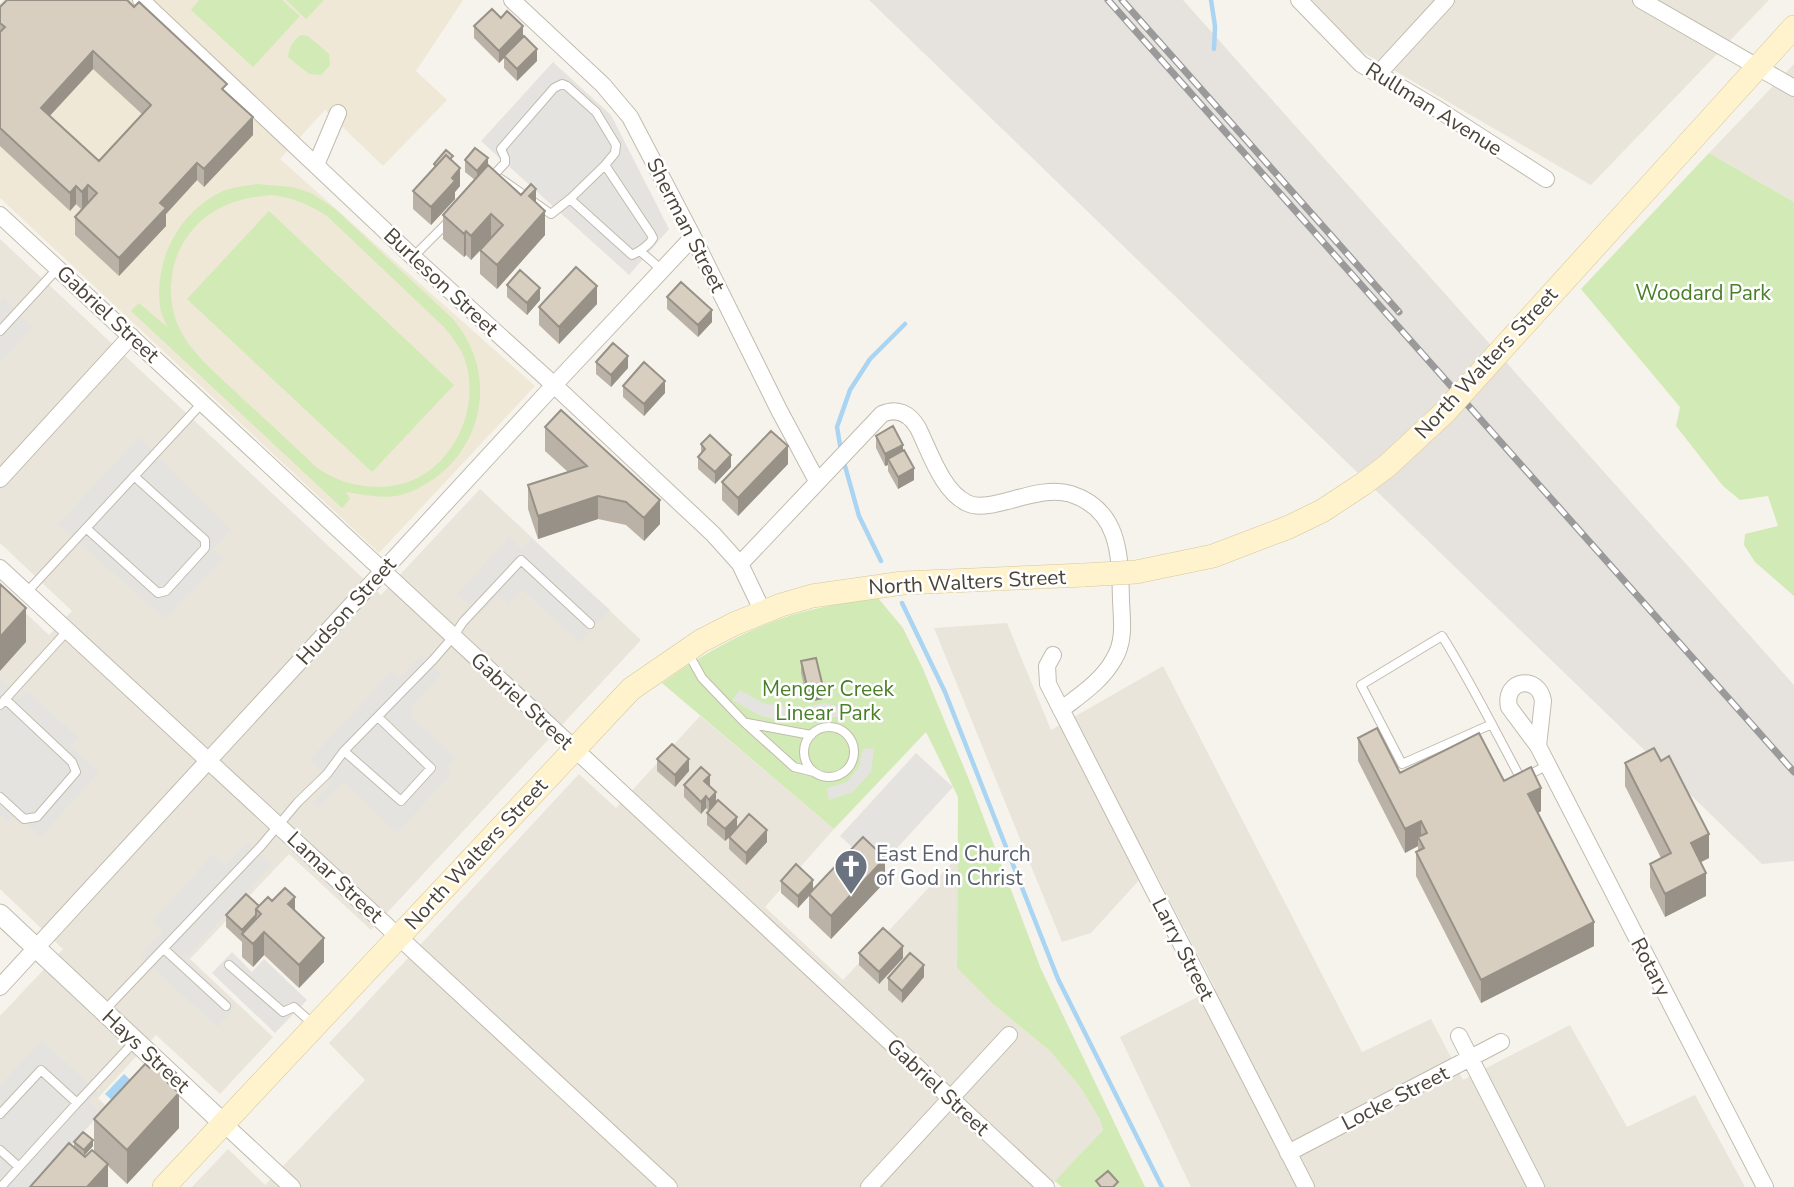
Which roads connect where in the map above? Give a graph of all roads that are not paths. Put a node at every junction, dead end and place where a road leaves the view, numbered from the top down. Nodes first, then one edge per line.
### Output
1 (141, 0) edge
2 (512, 0) edge
3 (1299, 0) edge
4 (1446, 0) edge
5 (1641, 0) edge
6 (1794, 27) edge
7 (1759, 67) junction
8 (1378, 74) junction
9 (1794, 88) edge
10 (338, 113) dead end
11 (316, 165) junction
12 (606, 165) junction
13 (494, 175) junction
14 (1546, 179) dead end
15 (485, 184) edge
16 (570, 198) junction
17 (458, 211) edge
18 (0, 215) edge
19 (693, 237) junction
20 (640, 251) junction
21 (413, 257) junction
22 (58, 268) junction
23 (662, 270) junction
24 (0, 331) edge
25 (131, 336) junction
26 (554, 385) junction
27 (203, 402) junction
28 (134, 476) junction
29 (0, 479) edge
30 (817, 481) junction
31 (86, 528) junction
32 (740, 564) junction
33 (0, 568) edge
34 (382, 571) junction
35 (26, 592) junction
36 (764, 612) junction
37 (590, 624) dead end
38 (68, 630) junction
39 (453, 637) junction
40 (686, 651) junction
41 (1053, 655) dead end
42 (2, 702) edge
43 (1061, 710) junction
44 (378, 717) junction
45 (744, 722) junction
46 (1492, 724) junction
47 (811, 735) junction
48 (1538, 746) dead end
49 (573, 749) junction
50 (344, 751) junction
51 (208, 760) junction
52 (1548, 765) junction
53 (814, 772) junction
54 (0, 797) edge
55 (279, 826) junction
56 (0, 914) edge
57 (399, 937) junction
58 (36, 948) junction
59 (164, 949) junction
60 (229, 965) dead end
61 (0, 987) edge
62 (226, 1006) dead end
63 (104, 1011) junction
64 (315, 1026) junction
65 (1009, 1035) dead end
66 (1459, 1036) dead end
67 (135, 1041) junction
68 (1501, 1042) dead end
69 (1470, 1059) junction
70 (951, 1099) junction
71 (77, 1103) junction
72 (0, 1114) edge
73 (223, 1123) junction
74 (0, 1150) edge
75 (1288, 1153) junction
76 (19, 1167) junction
77 (1, 1187) edge
78 (164, 1187) edge
79 (292, 1187) edge
80 (669, 1187) edge
81 (869, 1187) edge
82 (1046, 1187) edge
83 (1306, 1187) edge
84 (1536, 1187) edge
85 (1765, 1187) edge

1 - 11 street, Burleson Street
2 - 19 street, Sherman Street
3 - 8 street, Rullman Avenue
4 - 8 street
5 - 7 street
6 - 7 main road, North Walters Street
7 - 9 street
7 - 36 main road, North Walters Street, bridge
8 - 14 street, Rullman Avenue
10 - 11 street
11 - 21 street, Burleson Street
12 - 13 lane
12 - 16 lane
12 - 20 lane
13 - 15 lane
13 - 16 lane
16 - 20 lane
17 - 21 lane
18 - 22 street, Gabriel Street
19 - 23 street, Hudson Street
19 - 30 street, Sherman Street
20 - 23 lane
21 - 26 street, Burleson Street
22 - 24 lane
22 - 25 street, Gabriel Street
23 - 26 street, Hudson Street
25 - 27 street, Gabriel Street
25 - 29 street
26 - 32 street, Burleson Street
26 - 34 street, Hudson Street
27 - 28 lane
27 - 34 street, Gabriel Street
28 - 31 lane
28 - 31 lane
30 - 32 street
30 - 43 street
31 - 35 lane
32 - 36 street, Burleson Street
33 - 35 street, Lamar Street
34 - 39 street, Gabriel Street
34 - 51 street, Hudson Street
35 - 38 street, Lamar Street
36 - 40 main road, North Walters Street
37 - 39 lane
38 - 42 lane
38 - 51 street, Lamar Street
39 - 44 lane
39 - 49 street, Gabriel Street
40 - 45 lane
40 - 49 main road, North Walters Street
41 - 43 street, Larry Street
42 - 54 lane
43 - 75 street, Larry Street
44 - 50 lane
44 - 50 lane
45 - 47 lane
45 - 53 lane
46 - 46 lane
46 - 52 lane
47 - 53 lane
47 - 53 lane
48 - 52 street, Rotary
49 - 57 main road, North Walters Street
49 - 70 street, Gabriel Street
50 - 55 lane
51 - 55 street, Lamar Street
51 - 58 street, Hudson Street
52 - 85 street, Rotary
55 - 57 street, Lamar Street
55 - 59 lane
56 - 58 street, Hays Street
57 - 64 main road, North Walters Street
57 - 80 street, Lamar Street
58 - 61 street, Hudson Street
58 - 63 street, Hays Street
59 - 62 lane
59 - 63 lane
60 - 64 lane
63 - 67 street, Hays Street
64 - 73 main road, North Walters Street
65 - 70 street
66 - 69 street
67 - 71 lane
67 - 73 street, Hays Street
68 - 69 street, Locke Street
69 - 75 street, Locke Street
69 - 84 street
70 - 81 street
70 - 82 street, Gabriel Street
71 - 72 lane
71 - 76 lane
73 - 78 main road, North Walters Street
73 - 79 street, Hays Street
74 - 76 lane
75 - 83 street, Larry Street
76 - 77 lane

